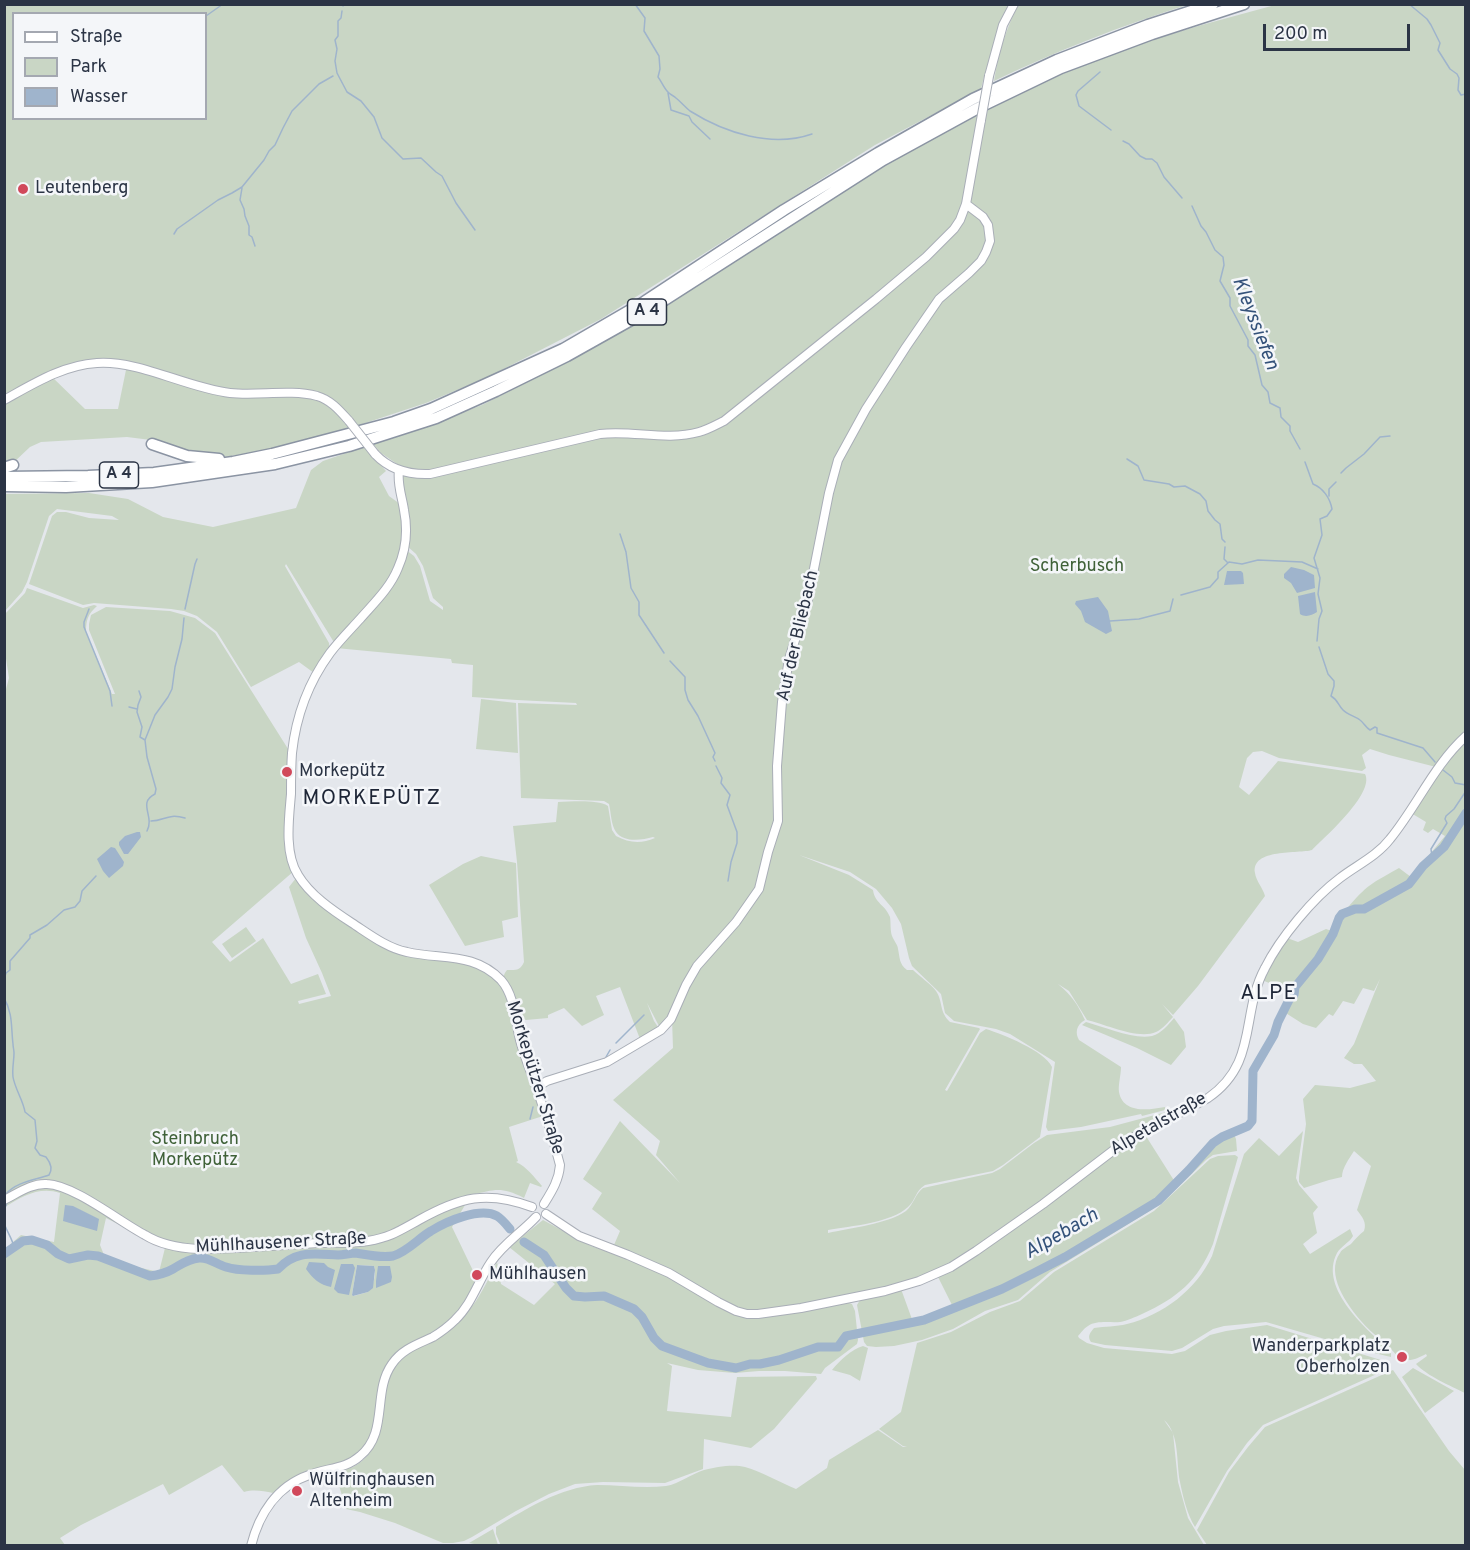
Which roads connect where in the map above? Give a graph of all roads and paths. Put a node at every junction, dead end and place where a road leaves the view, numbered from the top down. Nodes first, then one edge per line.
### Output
1 (1014, 4) edge
2 (1213, 4) edge
3 (1244, 4) edge
4 (966, 204) junction
5 (4, 400) edge
6 (152, 444) dead end
7 (233, 462) junction
8 (399, 470) junction
9 (4, 477) edge
10 (4, 486) edge
11 (1466, 736) edge
12 (537, 1087) junction
13 (4, 1200) edge
14 (544, 1204) junction
15 (532, 1207) junction
16 (546, 1214) junction
17 (536, 1217) junction
18 (252, 1545) edge

1 - 4 main road, bridge
2 - 7 highway, A 4
3 - 10 highway, A 4
4 - 8 main road
4 - 12 main road, Auf der Bliebach
5 - 8 main road, bridge
6 - 7 highway
7 - 9 highway, A 4
8 - 12 main road, Morkepützer Straße
11 - 16 main road, Alpetalstraße
12 - 14 main road, Morkepützer Straße
13 - 15 main road, Mühlhausener Straße
14 - 15 main road
14 - 16 main road
15 - 17 main road
16 - 17 main road
17 - 18 main road

